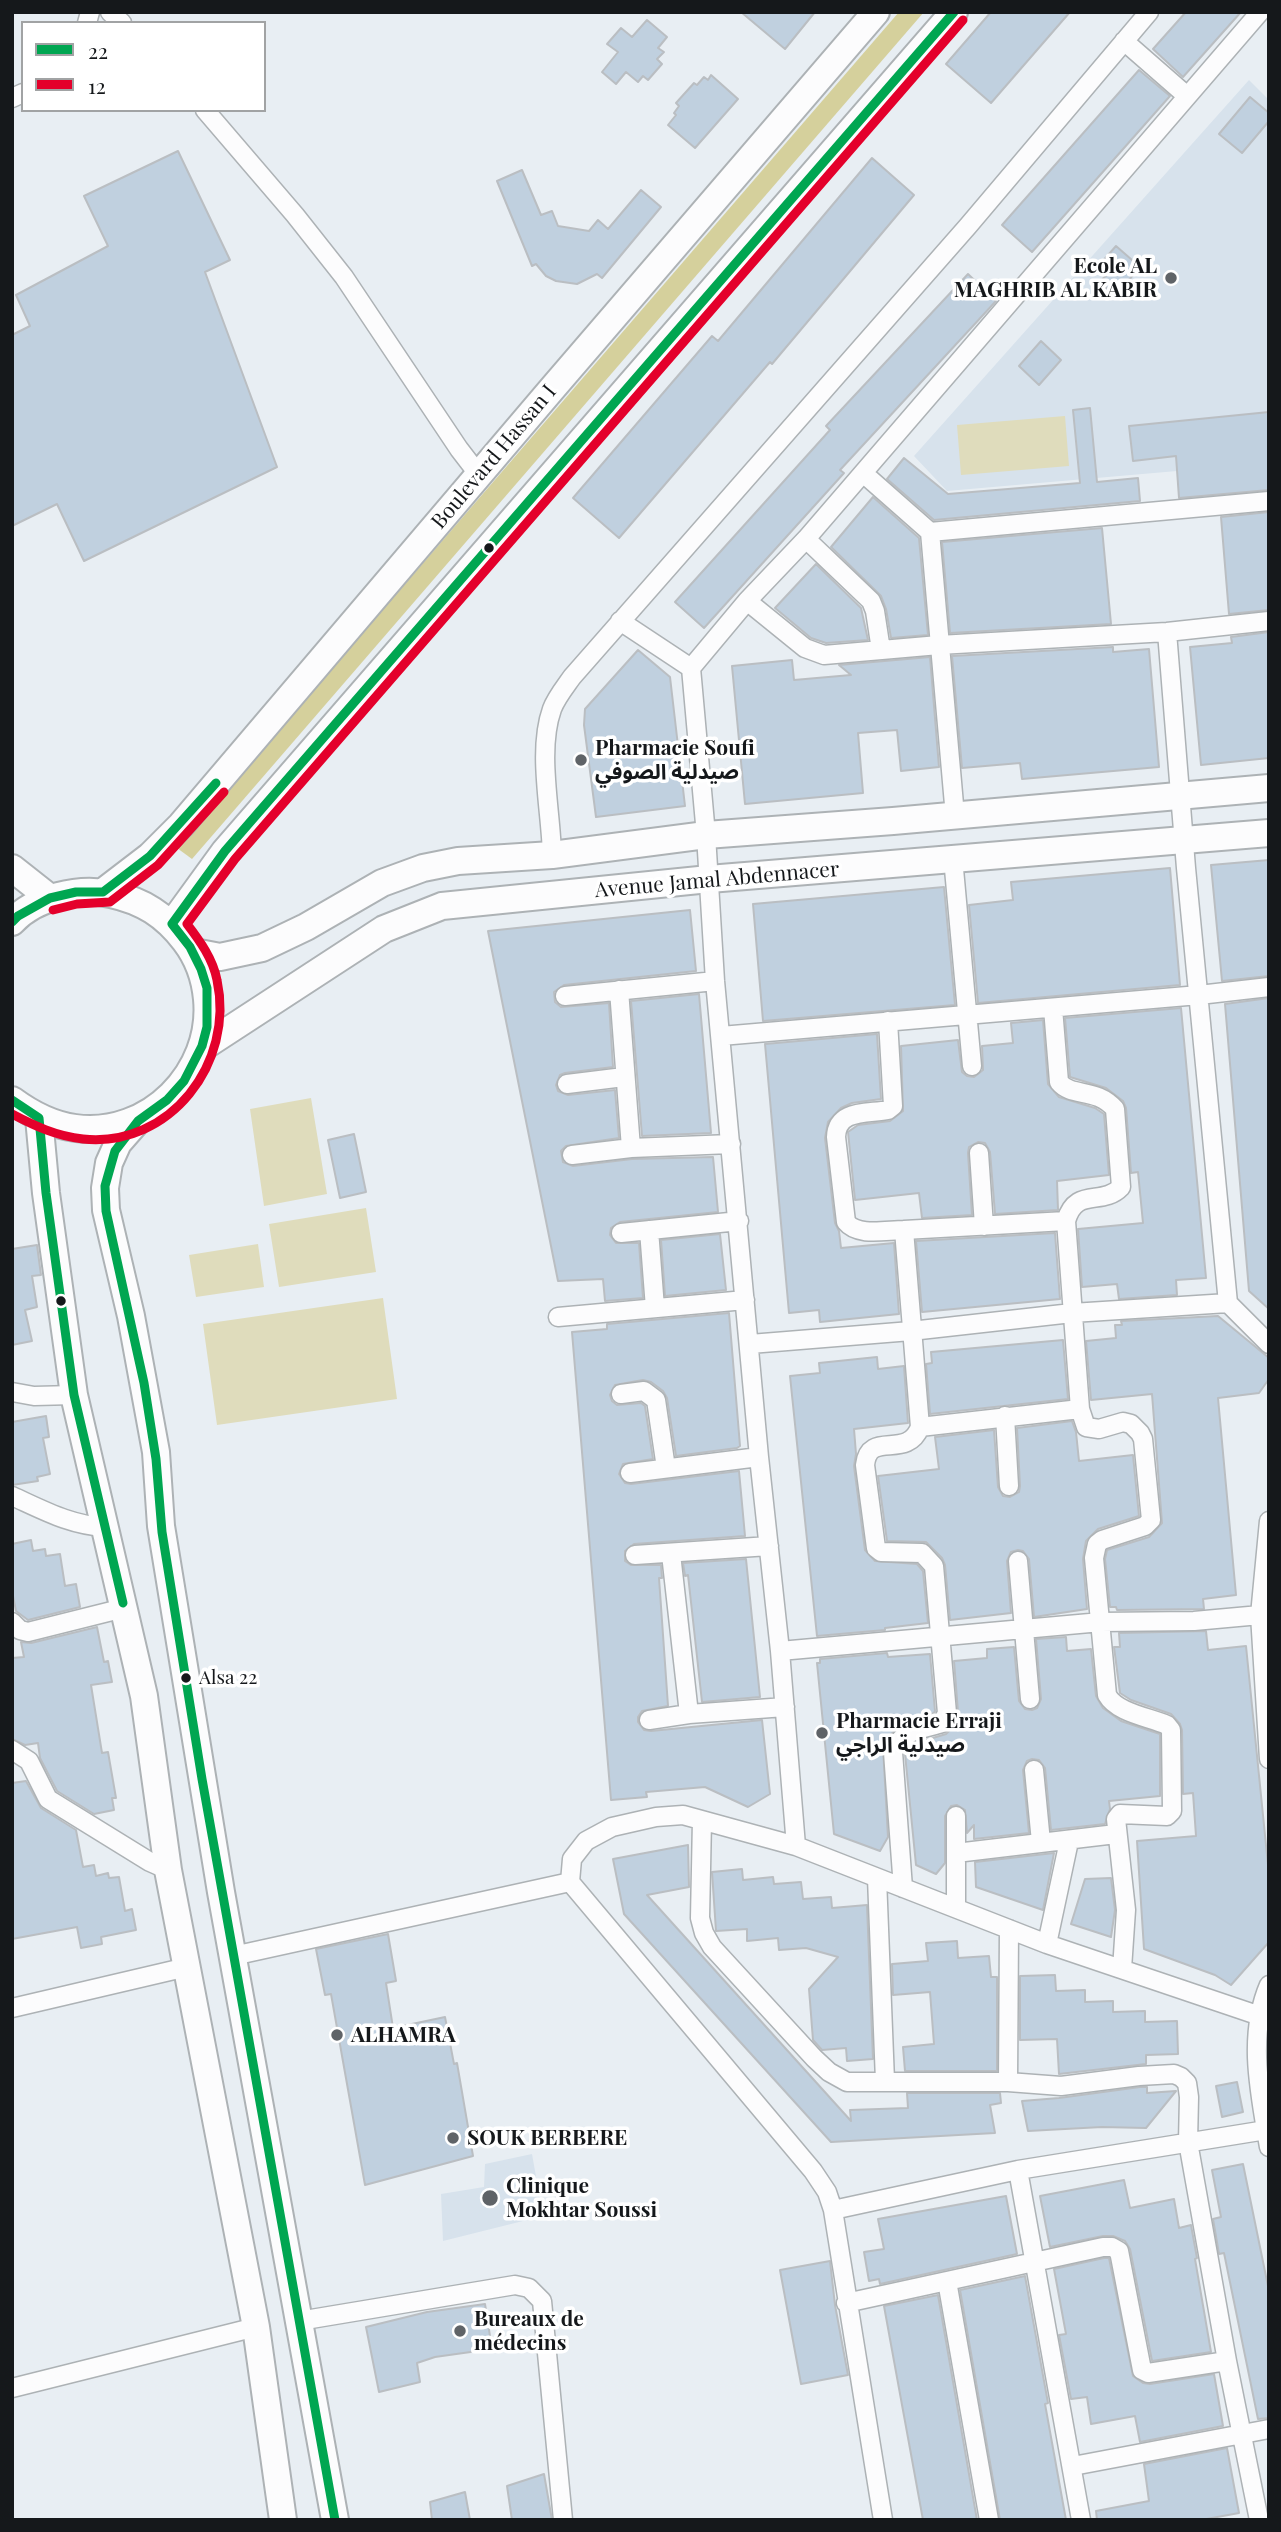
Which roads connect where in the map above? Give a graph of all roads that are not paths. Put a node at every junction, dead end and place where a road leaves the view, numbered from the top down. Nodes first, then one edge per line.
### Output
1 (876, 12) edge
2 (954, 12) edge
3 (1149, 12) edge
4 (1260, 12) edge
5 (1124, 41) junction
6 (1187, 96) junction
7 (207, 112) edge
8 (863, 473) junction
9 (479, 475) junction
10 (1269, 501) edge
11 (930, 532) junction
12 (806, 539) junction
13 (747, 601) junction
14 (620, 621) junction
15 (1269, 621) edge
16 (1167, 632) junction
17 (939, 645) junction
18 (881, 650) junction
19 (691, 668) junction
20 (1269, 788) edge
21 (1180, 796) junction
22 (955, 816) junction
23 (1269, 833) edge
24 (706, 835) junction
25 (1184, 841) junction
26 (552, 855) junction
27 (953, 858) junction
28 (12, 868) edge
29 (709, 878) junction
30 (103, 892) junction
31 (50, 898) junction
32 (12, 922) edge
33 (172, 924) junction
34 (194, 952) junction
35 (715, 981) junction
36 (1269, 987) edge
37 (619, 990) junction
38 (1199, 995) junction
39 (565, 996) dead end
40 (1053, 1008) junction
41 (968, 1015) junction
42 (888, 1021) junction
43 (721, 1036) junction
44 (203, 1047) junction
45 (972, 1066) dead end
46 (624, 1077) junction
47 (567, 1084) dead end
48 (13, 1101) edge
49 (39, 1118) junction
50 (139, 1119) junction
51 (731, 1143) junction
52 (631, 1148) junction
53 (979, 1153) dead end
54 (572, 1155) dead end
55 (1066, 1221) junction
56 (739, 1222) junction
57 (984, 1226) junction
58 (649, 1230) junction
59 (904, 1230) junction
60 (621, 1233) dead end
61 (745, 1300) junction
62 (1228, 1303) junction
63 (655, 1308) junction
64 (1072, 1313) junction
65 (558, 1317) dead end
66 (911, 1331) junction
67 (750, 1344) junction
68 (1269, 1344) edge
69 (12, 1392) edge
70 (621, 1394) dead end
71 (74, 1395) junction
72 (1080, 1409) junction
73 (1005, 1416) junction
74 (920, 1427) junction
75 (759, 1457) junction
76 (666, 1468) junction
77 (630, 1473) dead end
78 (1009, 1486) dead end
79 (12, 1496) edge
80 (1269, 1521) edge
81 (106, 1528) junction
82 (769, 1546) junction
83 (671, 1554) junction
84 (635, 1555) dead end
85 (1018, 1561) dead end
86 (124, 1608) junction
87 (1260, 1615) junction
88 (12, 1622) edge
89 (1101, 1622) junction
90 (1024, 1628) junction
91 (940, 1636) junction
92 (780, 1651) junction
93 (1030, 1699) dead end
94 (785, 1706) junction
95 (689, 1714) junction
96 (649, 1720) dead end
97 (1268, 1736) edge
98 (12, 1750) edge
99 (1269, 1759) edge
100 (1034, 1770) dead end
101 (956, 1816) dead end
102 (702, 1820) junction
103 (1116, 1834) junction
104 (1069, 1841) junction
105 (1041, 1842) junction
106 (796, 1846) junction
107 (956, 1853) junction
108 (168, 1870) junction
109 (877, 1878) junction
110 (570, 1882) junction
111 (903, 1888) junction
112 (956, 1908) junction
113 (1009, 1929) junction
114 (1047, 1944) junction
115 (233, 1956) junction
116 (187, 1967) junction
117 (1122, 1969) junction
118 (1269, 1985) edge
119 (12, 2008) edge
120 (1264, 2017) edge
121 (885, 2081) junction
122 (1008, 2082) junction
123 (1267, 2139) edge
124 (1188, 2143) junction
125 (1018, 2170) junction
126 (833, 2210) junction
127 (1035, 2263) junction
128 (947, 2281) junction
129 (846, 2302) junction
130 (299, 2321) junction
131 (256, 2327) junction
132 (1227, 2361) junction
133 (12, 2388) edge
134 (1269, 2429) edge
135 (1244, 2434) junction
136 (1073, 2466) junction
137 (283, 2520) edge
138 (335, 2520) edge
139 (564, 2520) edge
140 (883, 2520) edge
141 (989, 2520) edge
142 (1081, 2520) edge
143 (1259, 2520) edge

1 - 9 street, Boulevard Hassan I
2 - 33 street
3 - 5 street
4 - 6 street
5 - 6 street
5 - 14 street
6 - 8 street
7 - 9 street
8 - 11 street
8 - 12 street
9 - 30 street, Boulevard Hassan I
10 - 11 street
11 - 17 street
12 - 13 street
12 - 18 street
13 - 18 street
13 - 19 street
14 - 19 street
14 - 26 street
15 - 16 street
16 - 17 street
16 - 21 street
17 - 18 street
17 - 22 street
19 - 24 street
20 - 21 street, Avenue Jamal Abdennacer
21 - 22 street, Avenue Jamal Abdennacer
21 - 25 street
22 - 24 street, Avenue Jamal Abdennacer
23 - 25 street, Avenue Jamal Abdennacer
24 - 26 street, Avenue Jamal Abdennacer
24 - 29 street
25 - 27 street, Avenue Jamal Abdennacer
25 - 38 street
26 - 34 street, Avenue Jamal Abdennacer
27 - 29 street, Avenue Jamal Abdennacer
27 - 41 street
28 - 31 street
29 - 35 street
29 - 44 street, Avenue Jamal Abdennacer
30 - 31 street
30 - 33 street
31 - 32 street
33 - 34 street
34 - 44 street
35 - 37 street
35 - 43 street
36 - 38 street
37 - 39 street
37 - 46 street
38 - 40 street
38 - 62 street
40 - 41 street
40 - 55 street
41 - 42 street
41 - 45 street
42 - 43 street
42 - 59 street
43 - 51 street
44 - 50 street
46 - 47 street
46 - 52 street
48 - 49 street
49 - 50 street
49 - 71 street
50 - 115 street
51 - 52 street
51 - 56 street
52 - 54 street
53 - 57 street
55 - 57 street
55 - 64 street
56 - 58 street
56 - 61 street
57 - 59 street
58 - 60 street
58 - 63 street
59 - 66 street
61 - 63 street
61 - 67 street
62 - 64 street
62 - 68 street
63 - 65 street
64 - 66 street
64 - 72 street
66 - 67 street
66 - 74 street
67 - 75 street
69 - 71 street
70 - 76 street
71 - 81 street
72 - 73 street
72 - 89 street
73 - 74 street
73 - 78 street
74 - 91 street
75 - 76 street
75 - 82 street
76 - 77 street
79 - 81 street
80 - 87 street
81 - 86 street
82 - 83 street
82 - 92 street
83 - 84 street
83 - 95 street
85 - 90 street
86 - 88 street
86 - 108 street
87 - 89 street
87 - 97 street
89 - 90 street
89 - 103 street
90 - 91 street
90 - 93 street
91 - 92 street
91 - 111 street
92 - 94 street
94 - 95 street
94 - 106 street
95 - 96 street
97 - 99 street
98 - 108 street
100 - 105 street
101 - 107 street
102 - 106 street
102 - 110 street
102 - 121 street
103 - 104 street
103 - 117 street
104 - 105 street
104 - 114 street
105 - 107 street
106 - 109 street
107 - 112 street
108 - 116 street
109 - 111 street
109 - 121 street
110 - 115 street
110 - 126 street
111 - 112 street
112 - 113 street
113 - 114 street
113 - 122 street
114 - 117 street
115 - 130 street
116 - 119 street
116 - 131 street
117 - 120 street
118 - 120 street
120 - 123 street
121 - 122 street
122 - 124 street
123 - 124 street
124 - 125 street
124 - 132 street
125 - 126 street
125 - 127 street
126 - 129 street
127 - 128 street
127 - 132 street
127 - 136 street
128 - 129 street
128 - 141 street
129 - 140 street
130 - 138 street
130 - 139 street
131 - 133 street
131 - 137 street
132 - 135 street
134 - 135 street
135 - 136 street
135 - 143 street
136 - 142 street

